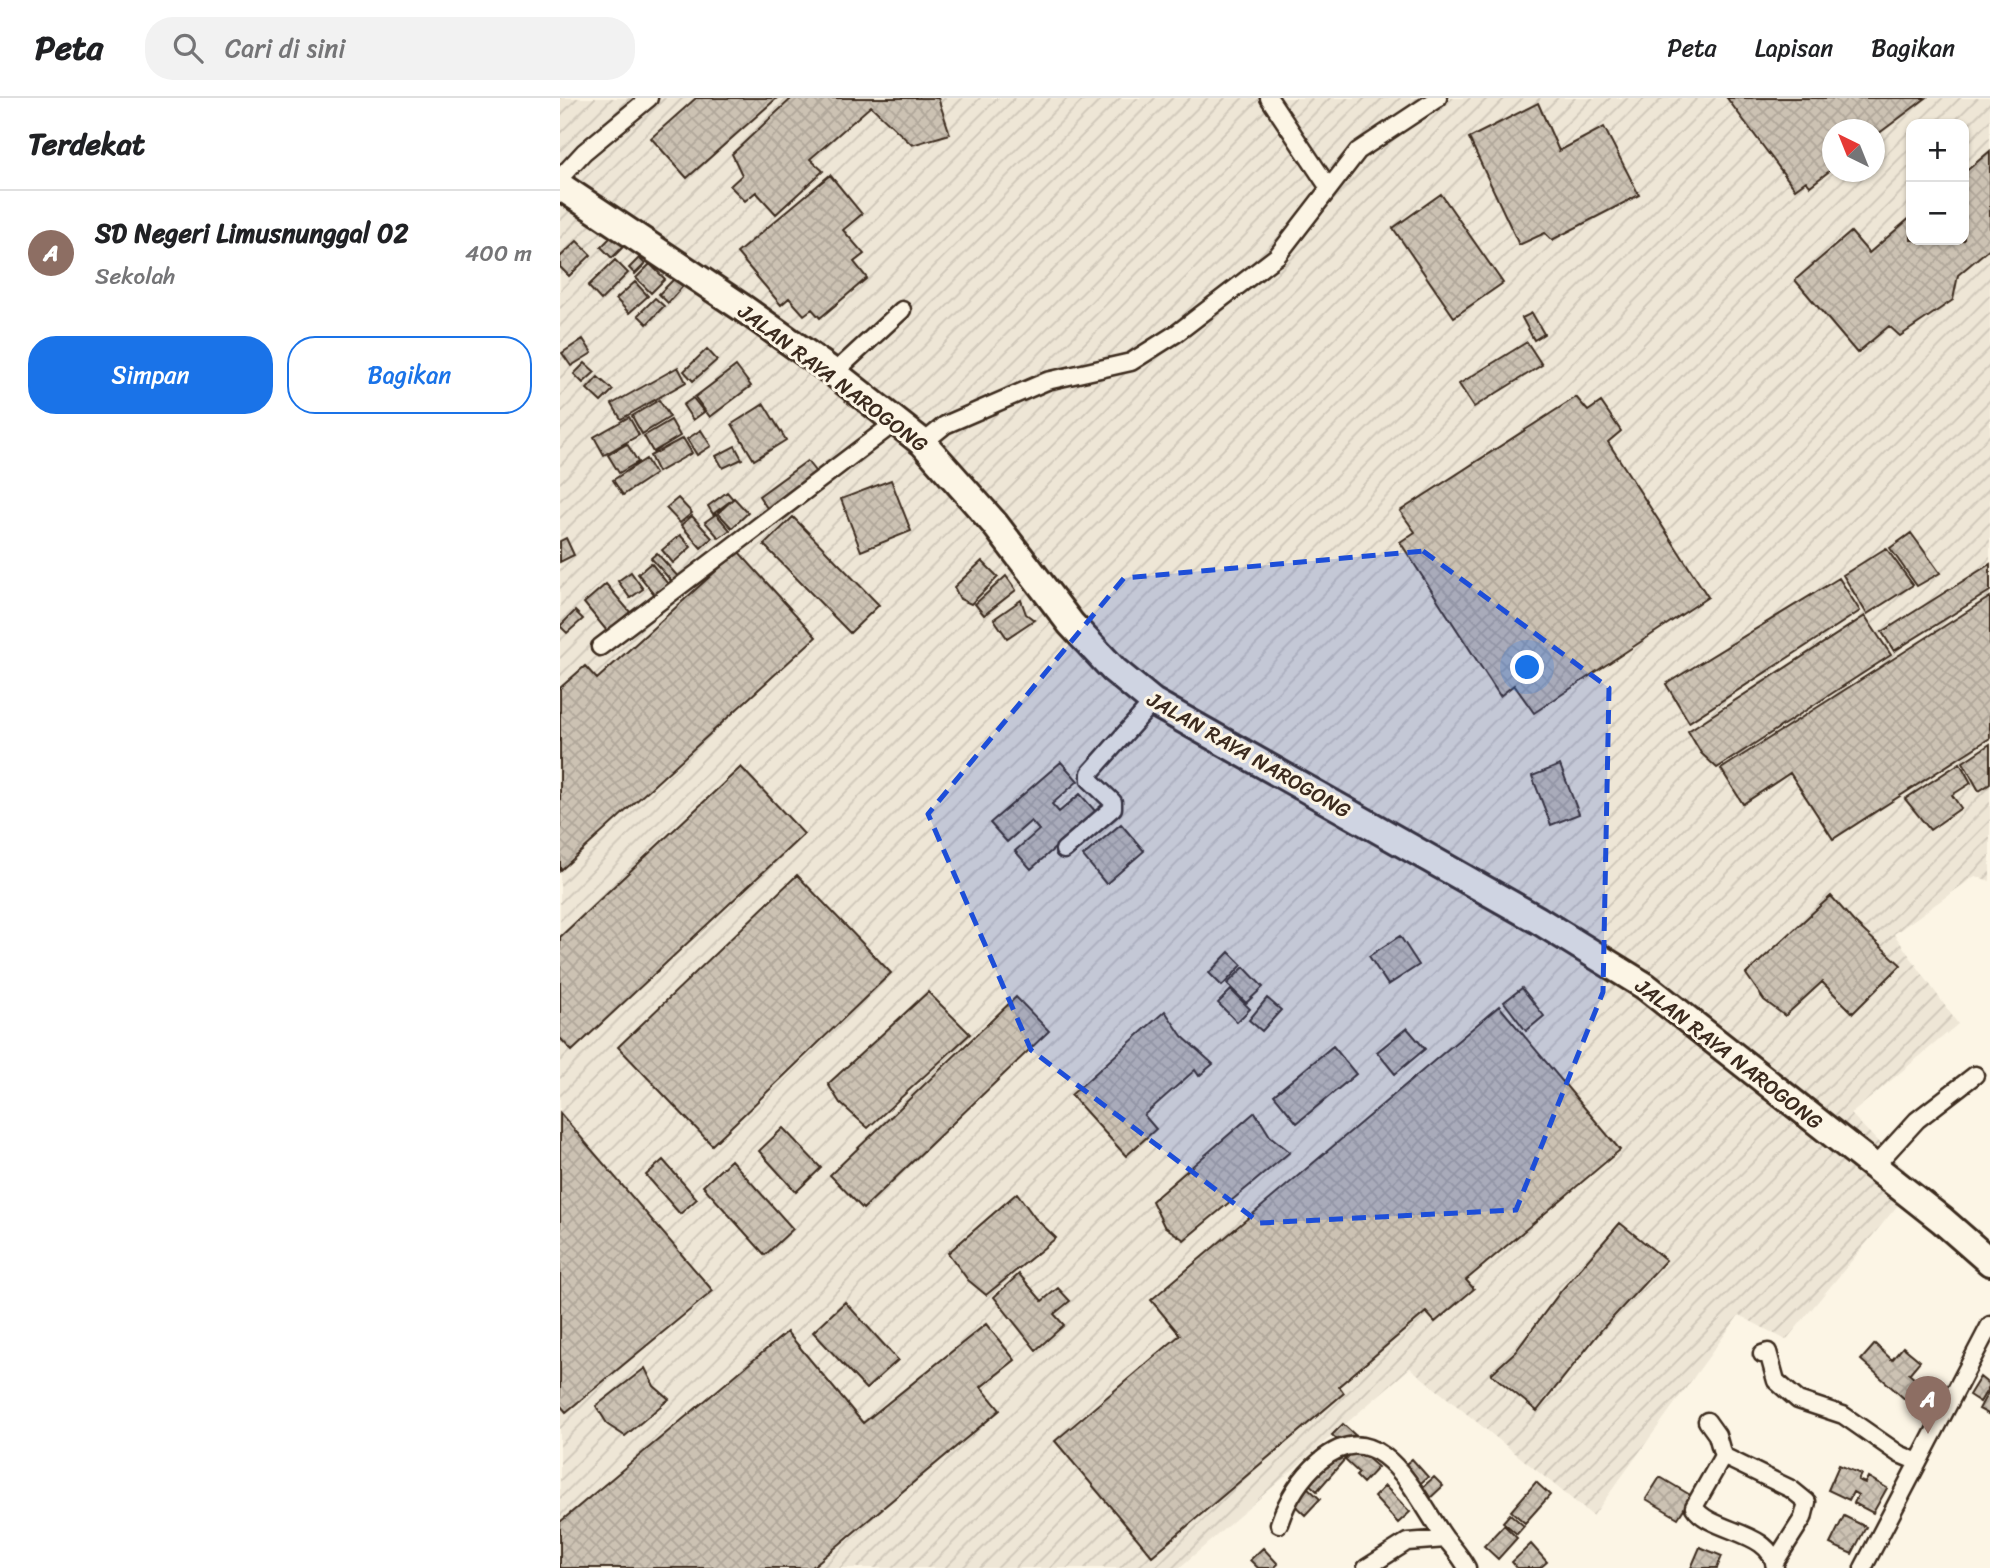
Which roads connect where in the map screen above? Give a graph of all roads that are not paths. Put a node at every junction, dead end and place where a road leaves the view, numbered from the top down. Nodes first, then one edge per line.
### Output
1 (649, 98) edge
2 (1269, 98) edge
3 (1438, 98) edge
4 (560, 178) edge
5 (560, 186) edge
6 (1329, 188) junction
7 (902, 310) dead end
8 (834, 373) junction
9 (897, 421) junction
10 (923, 443) junction
11 (600, 647) dead end
12 (1153, 702) junction
13 (1064, 850) dead end
14 (1975, 1076) dead end
15 (1873, 1168) junction
16 (1990, 1262) edge
17 (1990, 1325) edge
18 (1762, 1354) dead end
19 (1707, 1421) dead end
20 (1723, 1456) junction
21 (1918, 1462) junction
22 (1279, 1524) dead end
23 (1446, 1539) junction
24 (1775, 1565) edge
25 (1366, 1568) edge
26 (1467, 1568) edge
27 (1863, 1568) edge

1 - 4 street
2 - 6 street
3 - 6 street
5 - 8 main road, JALAN RAYA NAROGONG
6 - 10 street
7 - 8 street
8 - 9 main road, JALAN RAYA NAROGONG
9 - 10 main road, JALAN RAYA NAROGONG
9 - 11 street
10 - 12 main road, JALAN RAYA NAROGONG
12 - 13 street
12 - 15 main road, JALAN RAYA NAROGONG
14 - 15 street
15 - 16 main road, JALAN RAYA NAROGONG
17 - 21 street
18 - 21 street
19 - 20 street
20 - 24 street
20 - 24 street
21 - 27 street
22 - 23 street
23 - 25 street
23 - 26 street

